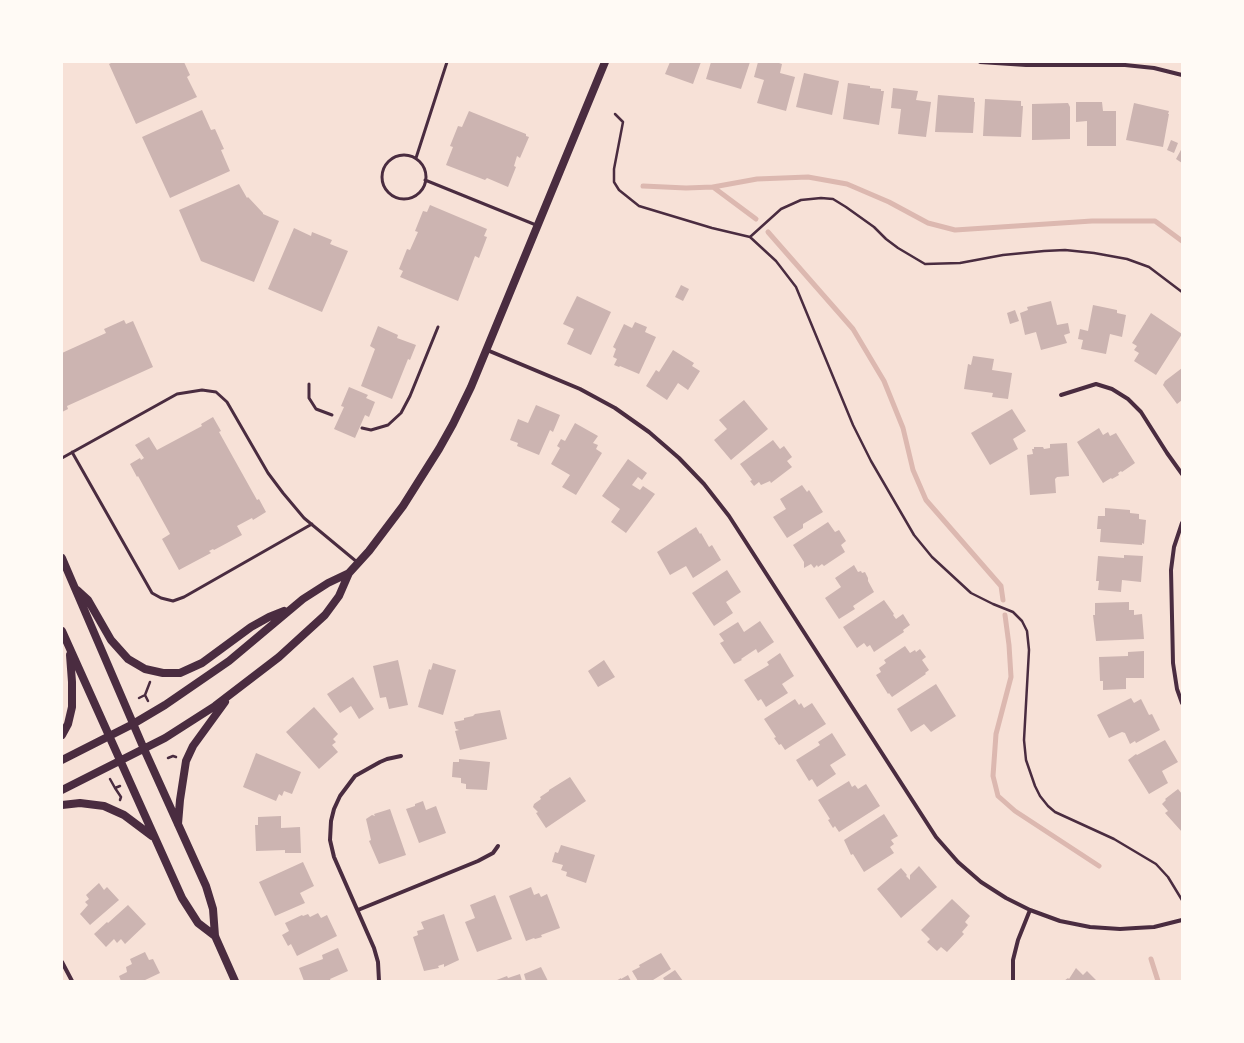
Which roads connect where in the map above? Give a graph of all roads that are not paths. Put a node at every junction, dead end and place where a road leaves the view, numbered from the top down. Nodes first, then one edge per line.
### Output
1 (447, 62) edge
2 (605, 62) edge
3 (980, 62) edge
4 (1182, 75) edge
5 (416, 158) junction
6 (425, 180) junction
7 (537, 226) junction
8 (438, 327) dead end
9 (487, 350) junction
10 (309, 384) dead end
11 (1061, 395) dead end
12 (332, 415) dead end
13 (362, 428) dead end
14 (72, 452) junction
15 (62, 458) edge
16 (1182, 474) edge
17 (1182, 523) edge
18 (312, 524) junction
19 (62, 558) edge
20 (358, 563) junction
21 (349, 573) junction
22 (75, 588) junction
23 (290, 609) junction
24 (62, 631) edge
25 (70, 648) junction
26 (231, 695) junction
27 (1182, 703) edge
28 (133, 724) junction
29 (62, 735) edge
30 (108, 736) junction
31 (144, 749) junction
32 (401, 756) dead end
33 (62, 760) edge
34 (120, 762) junction
35 (62, 790) edge
36 (62, 805) edge
37 (178, 824) junction
38 (154, 838) junction
39 (498, 846) dead end
40 (358, 910) junction
41 (1030, 910) junction
42 (1182, 920) edge
43 (215, 936) junction
44 (62, 962) edge
45 (72, 981) edge
46 (235, 981) edge
47 (379, 981) edge
48 (1013, 981) edge

1 - 5 lane
2 - 7 main road
3 - 4 street
5 - 6 lane
5 - 6 lane
6 - 7 lane
7 - 9 main road
8 - 13 lane
9 - 20 main road
9 - 41 street
10 - 12 lane
11 - 16 street
14 - 15 lane
14 - 18 lane
14 - 18 lane
17 - 27 street
18 - 20 lane
19 - 22 main road
20 - 21 main road
21 - 23 main road
21 - 26 main road
22 - 23 main road
22 - 28 main road
23 - 28 main road
24 - 25 main road
25 - 29 main road
25 - 30 main road
26 - 31 main road
26 - 37 main road
28 - 30 main road
28 - 31 main road
30 - 33 main road
30 - 34 main road
31 - 34 main road
31 - 37 main road
32 - 40 street
34 - 35 main road
34 - 38 main road
36 - 38 main road
37 - 43 main road
38 - 43 main road
39 - 40 street
40 - 47 street
41 - 42 street
41 - 48 street
43 - 46 main road
44 - 45 street

